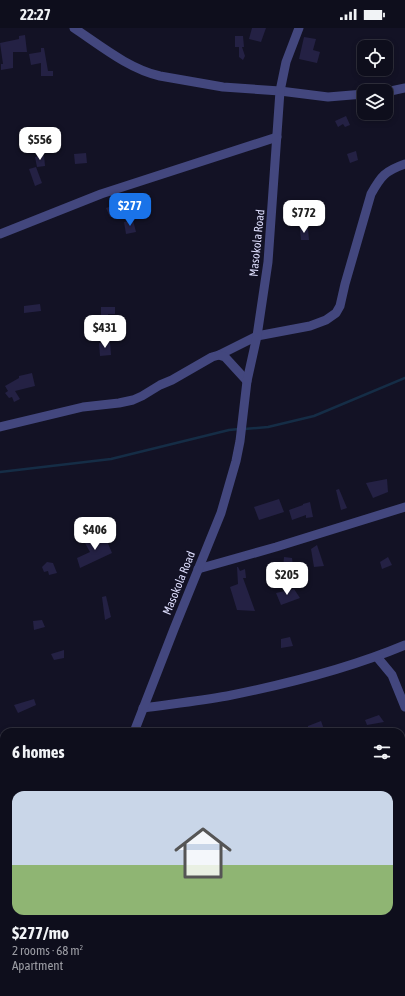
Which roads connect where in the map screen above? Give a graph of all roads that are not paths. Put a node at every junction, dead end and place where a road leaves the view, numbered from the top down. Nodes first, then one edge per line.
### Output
1 (74, 28) edge
2 (299, 28) edge
3 (405, 88) edge
4 (280, 91) junction
5 (393, 91) edge
6 (357, 95) edge
7 (277, 137) junction
8 (405, 164) edge
9 (0, 234) edge
10 (257, 336) junction
11 (219, 355) junction
12 (247, 381) junction
13 (0, 427) edge
14 (405, 507) edge
15 (198, 569) junction
16 (405, 645) edge
17 (377, 657) junction
18 (143, 708) junction
19 (405, 708) edge
20 (136, 728) edge

1 - 4 street
2 - 4 street, Masokola Road
3 - 5 street
4 - 6 street
4 - 7 street, Masokola Road
7 - 9 street
7 - 10 street, Masokola Road
8 - 10 street
10 - 11 street
10 - 12 street, Masokola Road
11 - 12 street
11 - 13 street
12 - 15 street, Masokola Road
14 - 15 street
15 - 18 street, Masokola Road
16 - 17 street
17 - 18 street
17 - 19 street
18 - 20 street, Masokola Road

